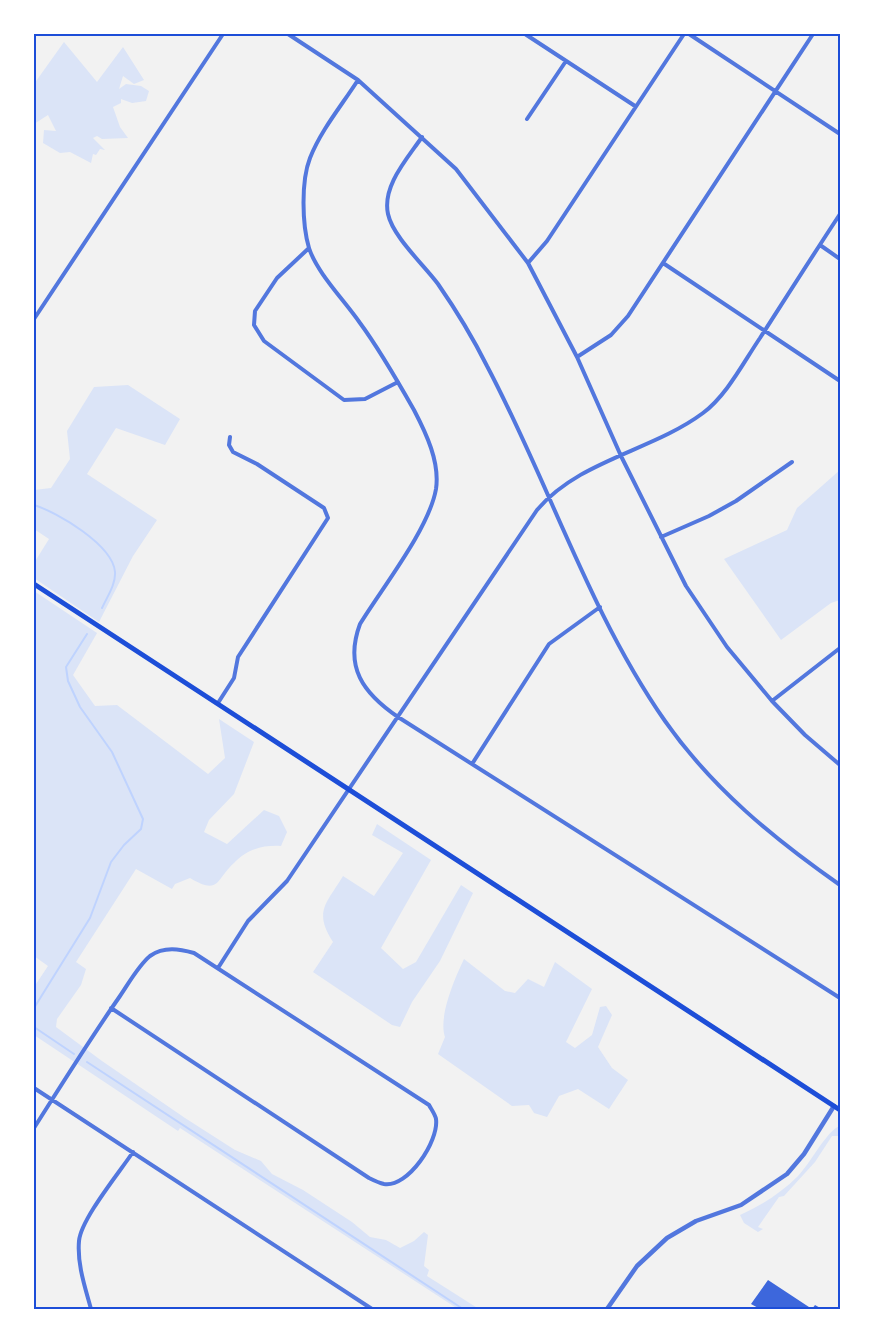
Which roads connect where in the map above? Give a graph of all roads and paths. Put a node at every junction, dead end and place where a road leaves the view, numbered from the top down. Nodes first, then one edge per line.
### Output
1 (223, 34) edge
2 (288, 34) edge
3 (526, 34) edge
4 (684, 34) edge
5 (690, 34) edge
6 (813, 34) edge
7 (566, 61) junction
8 (358, 80) junction
9 (774, 91) junction
10 (635, 106) junction
11 (527, 119) dead end
12 (840, 134) edge
13 (422, 137) junction
14 (840, 214) edge
15 (820, 245) junction
16 (309, 248) junction
17 (840, 259) edge
18 (528, 263) junction
19 (663, 263) junction
20 (34, 320) edge
21 (764, 332) junction
22 (577, 357) junction
23 (840, 381) edge
24 (398, 382) junction
25 (230, 437) dead end
26 (620, 456) junction
27 (792, 462) dead end
28 (549, 495) junction
29 (661, 537) junction
30 (34, 584) edge
31 (600, 607) junction
32 (840, 648) edge
33 (772, 701) junction
34 (218, 703) junction
35 (398, 717) junction
36 (472, 764) junction
37 (840, 766) edge
38 (350, 789) junction
39 (840, 885) edge
40 (218, 968) junction
41 (840, 998) edge
42 (111, 1008) junction
43 (34, 1088) edge
44 (52, 1100) junction
45 (834, 1106) junction
46 (840, 1110) edge
47 (34, 1128) edge
48 (133, 1152) junction
49 (91, 1309) edge
50 (372, 1309) edge
51 (607, 1309) edge

1 - 20 street
2 - 8 street
3 - 7 street
4 - 10 street
5 - 9 street
6 - 9 street
7 - 10 street
7 - 11 street
8 - 13 street
8 - 16 street
9 - 12 street
9 - 19 street
10 - 18 street
13 - 18 street
13 - 28 street
14 - 15 street
15 - 17 street
15 - 21 street
16 - 24 street
16 - 24 street
18 - 22 street
19 - 21 street
19 - 22 street
21 - 23 street
21 - 26 street
22 - 26 street
24 - 35 street
25 - 34 street
26 - 28 street
26 - 29 street
27 - 29 street
28 - 31 street
28 - 35 street
29 - 33 street
30 - 34 main road
31 - 36 street
31 - 39 street
32 - 33 street
33 - 37 street
34 - 38 main road
35 - 36 street
35 - 38 street
36 - 41 street
38 - 40 street
38 - 45 main road
40 - 42 street
40 - 42 street
42 - 44 street
43 - 44 street
44 - 47 street
44 - 48 street
45 - 46 main road
45 - 51 street
48 - 49 street
48 - 50 street

